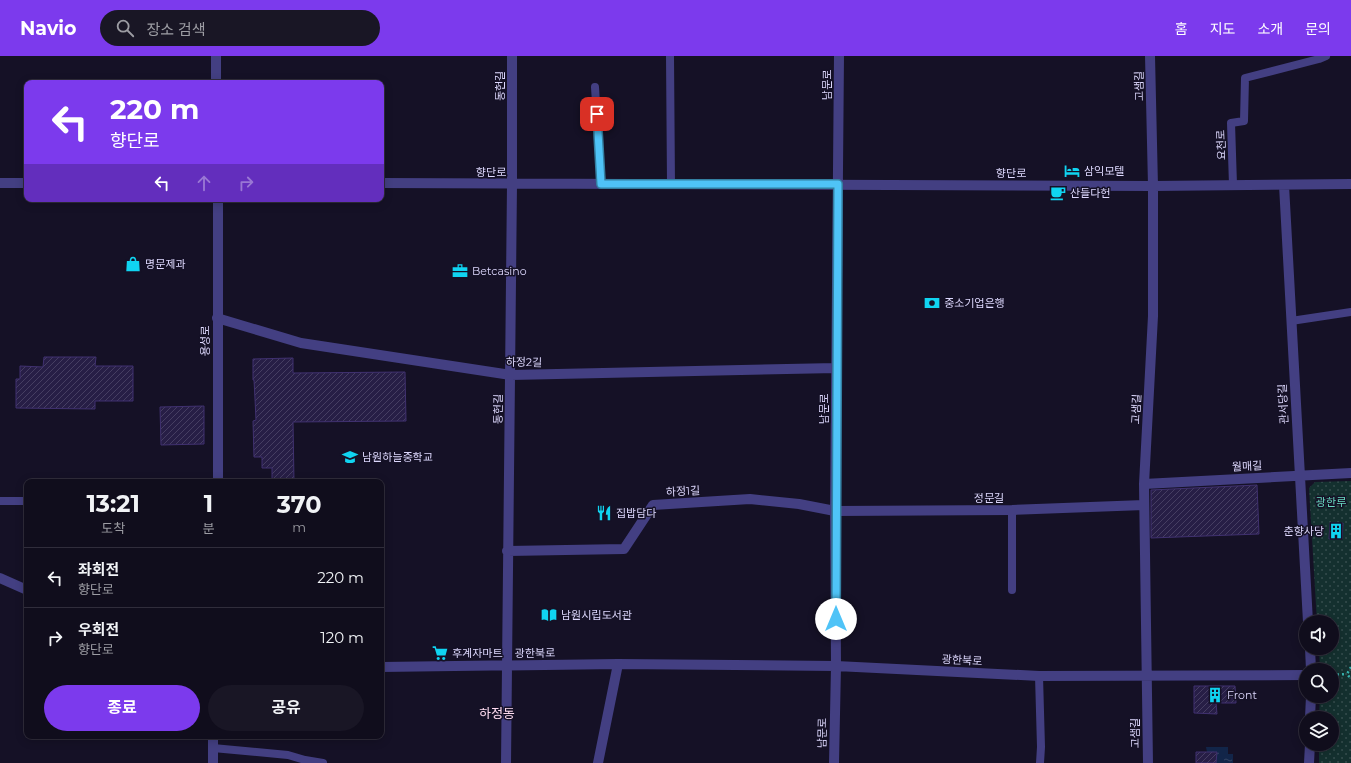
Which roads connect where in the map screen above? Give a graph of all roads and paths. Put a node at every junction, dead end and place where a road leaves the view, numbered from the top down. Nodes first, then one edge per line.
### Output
1 (216, 56) edge
2 (512, 56) edge
3 (670, 56) edge
4 (839, 56) edge
5 (1150, 56) edge
6 (1326, 56) edge
7 (216, 80) edge
8 (596, 87) dead end
9 (0, 183) edge
10 (24, 183) edge
11 (384, 183) edge
12 (512, 184) junction
13 (601, 184) junction
14 (671, 184) junction
15 (838, 184) junction
16 (1351, 184) edge
17 (1233, 185) junction
18 (1284, 185) junction
19 (1153, 186) junction
20 (218, 202) edge
21 (1351, 312) edge
22 (217, 318) junction
23 (1291, 321) junction
24 (836, 368) junction
25 (511, 375) junction
26 (1351, 473) edge
27 (1299, 476) junction
28 (218, 479) edge
29 (1144, 484) junction
30 (24, 500) edge
31 (0, 501) edge
32 (1144, 505) junction
33 (1012, 510) junction
34 (835, 511) junction
35 (507, 551) junction
36 (0, 578) edge
37 (24, 589) edge
38 (1012, 590) dead end
39 (1308, 615) edge
40 (618, 664) junction
41 (507, 666) junction
42 (836, 666) junction
43 (384, 667) edge
44 (1351, 667) edge
45 (1339, 674) edge
46 (1348, 674) junction
47 (1299, 675) edge
48 (1039, 676) junction
49 (1147, 676) junction
50 (1351, 679) edge
51 (213, 739) edge
52 (213, 748) junction
53 (1310, 751) edge
54 (212, 763) edge
55 (323, 763) edge
56 (506, 763) edge
57 (598, 763) edge
58 (834, 763) edge
59 (1040, 763) edge
60 (1148, 763) edge
61 (1309, 763) edge

1 - 7 street
2 - 12 street, 동헌길
3 - 14 lane
4 - 15 street, 남문로
5 - 19 street, 고샘길
6 - 17 lane, 요천로
8 - 13 lane
9 - 10 street
11 - 12 street, 향단로
12 - 13 street, 향단로
12 - 25 street, 동헌길
13 - 14 street, 향단로
14 - 15 street, 향단로
15 - 19 street, 향단로
15 - 24 street, 남문로
16 - 18 street, 향단로
17 - 18 street, 향단로
17 - 19 street, 향단로
18 - 23 street, 관서당길
19 - 29 street, 고샘길
20 - 22 street, 용성로
21 - 23 lane
22 - 25 street, 하정2길
22 - 28 street, 용성로
23 - 27 street, 관서당길
24 - 25 street, 하정2길
24 - 34 street, 남문로
25 - 35 street, 동헌길
26 - 27 street, 월매길
27 - 29 street, 월매길
27 - 39 street, 관서당길
29 - 32 street, 고샘길
30 - 31 lane
32 - 33 street, 정문길
32 - 49 street, 고샘길
33 - 34 street, 정문길
33 - 38 lane
34 - 35 street, 하정1길
34 - 42 street, 남문로
35 - 41 street, 동헌길
36 - 37 street
40 - 41 street, 광한북로
40 - 42 street, 광한북로
40 - 57 street
41 - 43 street, 광한북로
41 - 56 street, 동헌길
42 - 48 street, 광한북로
42 - 58 street, 남문로
44 - 46 path
45 - 46 path
46 - 50 path
47 - 49 street, 광한북로
48 - 49 street, 광한북로
48 - 59 lane
49 - 60 street, 고샘길
51 - 52 street
52 - 54 street
52 - 55 lane
53 - 61 street

